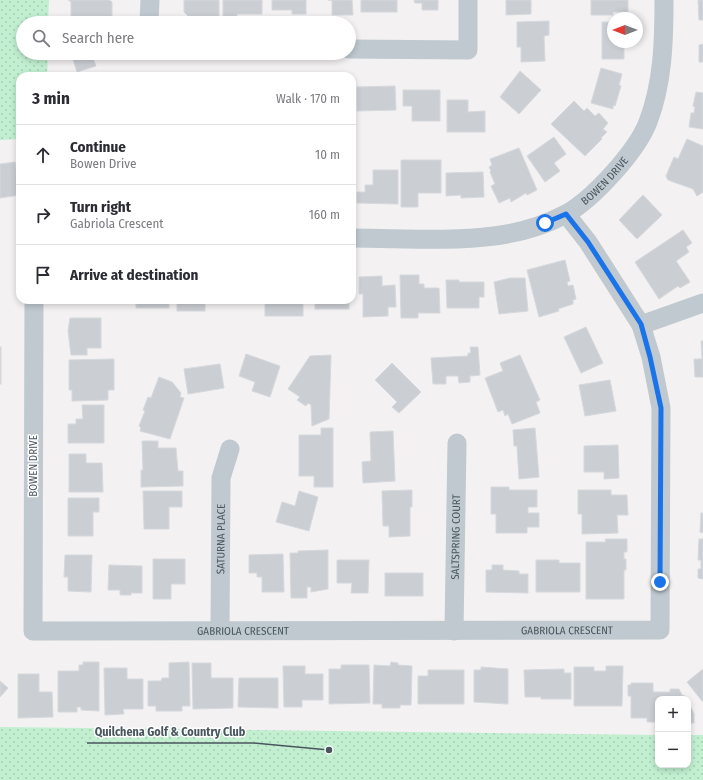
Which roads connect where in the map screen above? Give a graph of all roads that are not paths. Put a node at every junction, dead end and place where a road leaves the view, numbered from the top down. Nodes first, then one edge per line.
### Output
1 (150, 0) edge
2 (468, 0) edge
3 (664, 0) edge
4 (149, 16) edge
5 (356, 49) edge
6 (566, 214) junction
7 (356, 238) edge
8 (703, 303) edge
9 (34, 304) edge
10 (641, 324) junction
11 (457, 443) dead end
12 (230, 449) dead end
13 (220, 630) junction
14 (33, 631) joint
15 (454, 631) junction

1 - 4 street
2 - 5 street
3 - 6 street, BOWEN DRIVE
6 - 7 street, BOWEN DRIVE
6 - 10 street, GABRIOLA CRESCENT
8 - 10 street
9 - 14 street, BOWEN DRIVE
10 - 15 street, GABRIOLA CRESCENT
11 - 15 street, SALTSPRING COURT
12 - 13 street, SATURNA PLACE
13 - 14 street, GABRIOLA CRESCENT
13 - 15 street, GABRIOLA CRESCENT

